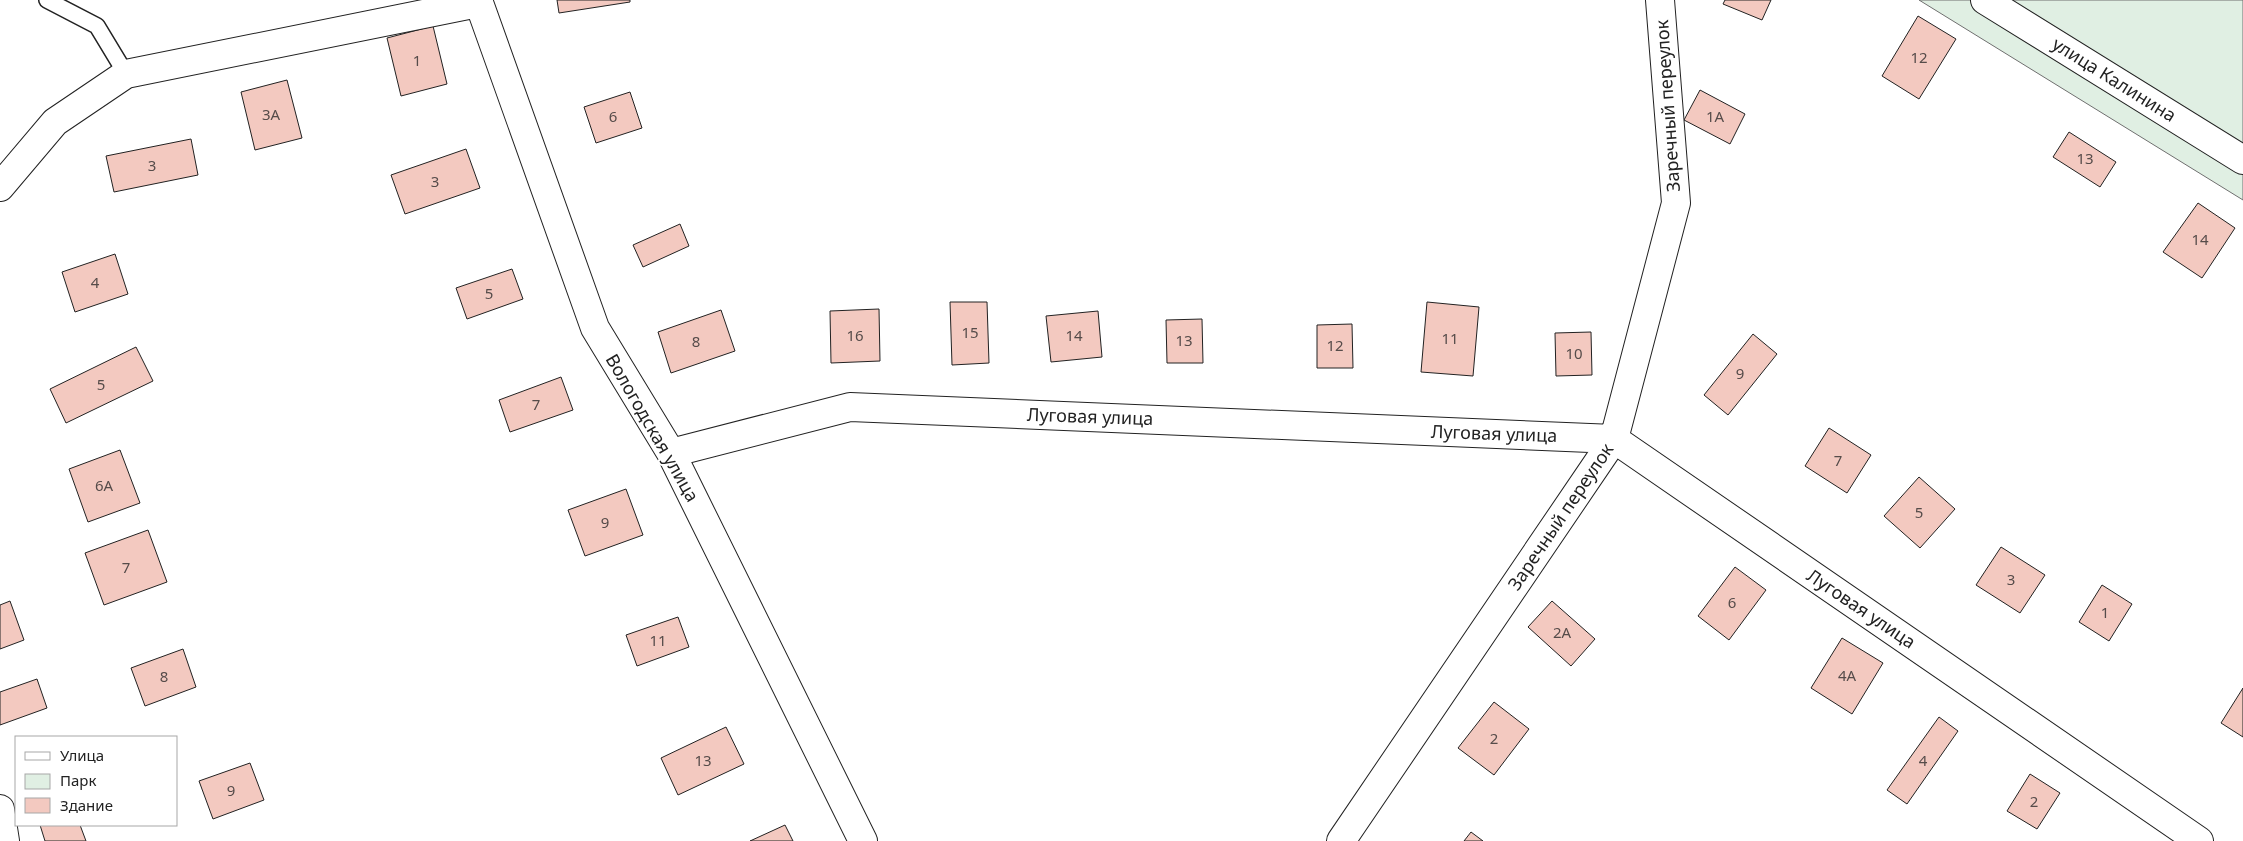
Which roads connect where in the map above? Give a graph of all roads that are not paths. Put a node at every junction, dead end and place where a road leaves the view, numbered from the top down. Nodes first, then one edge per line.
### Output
1 (48, 0) edge
2 (1660, 0) edge
3 (1985, 0) edge
4 (478, 2) edge
5 (126, 74) junction
6 (2243, 160) edge
7 (0, 187) edge
8 (1614, 439) junction
9 (671, 454) junction
10 (0, 808) edge
11 (5, 841) edge
12 (863, 841) edge
13 (1340, 841) edge
14 (2199, 841) edge

1 - 5 lane
2 - 8 street, Заречный переулок
3 - 6 street, улица Калинина
4 - 5 street
4 - 9 street, Вологодская улица
5 - 7 street
8 - 9 street, Луговая улица
8 - 13 street, Заречный переулок
8 - 14 street, Луговая улица
9 - 12 street, Вологодская улица
10 - 11 street

